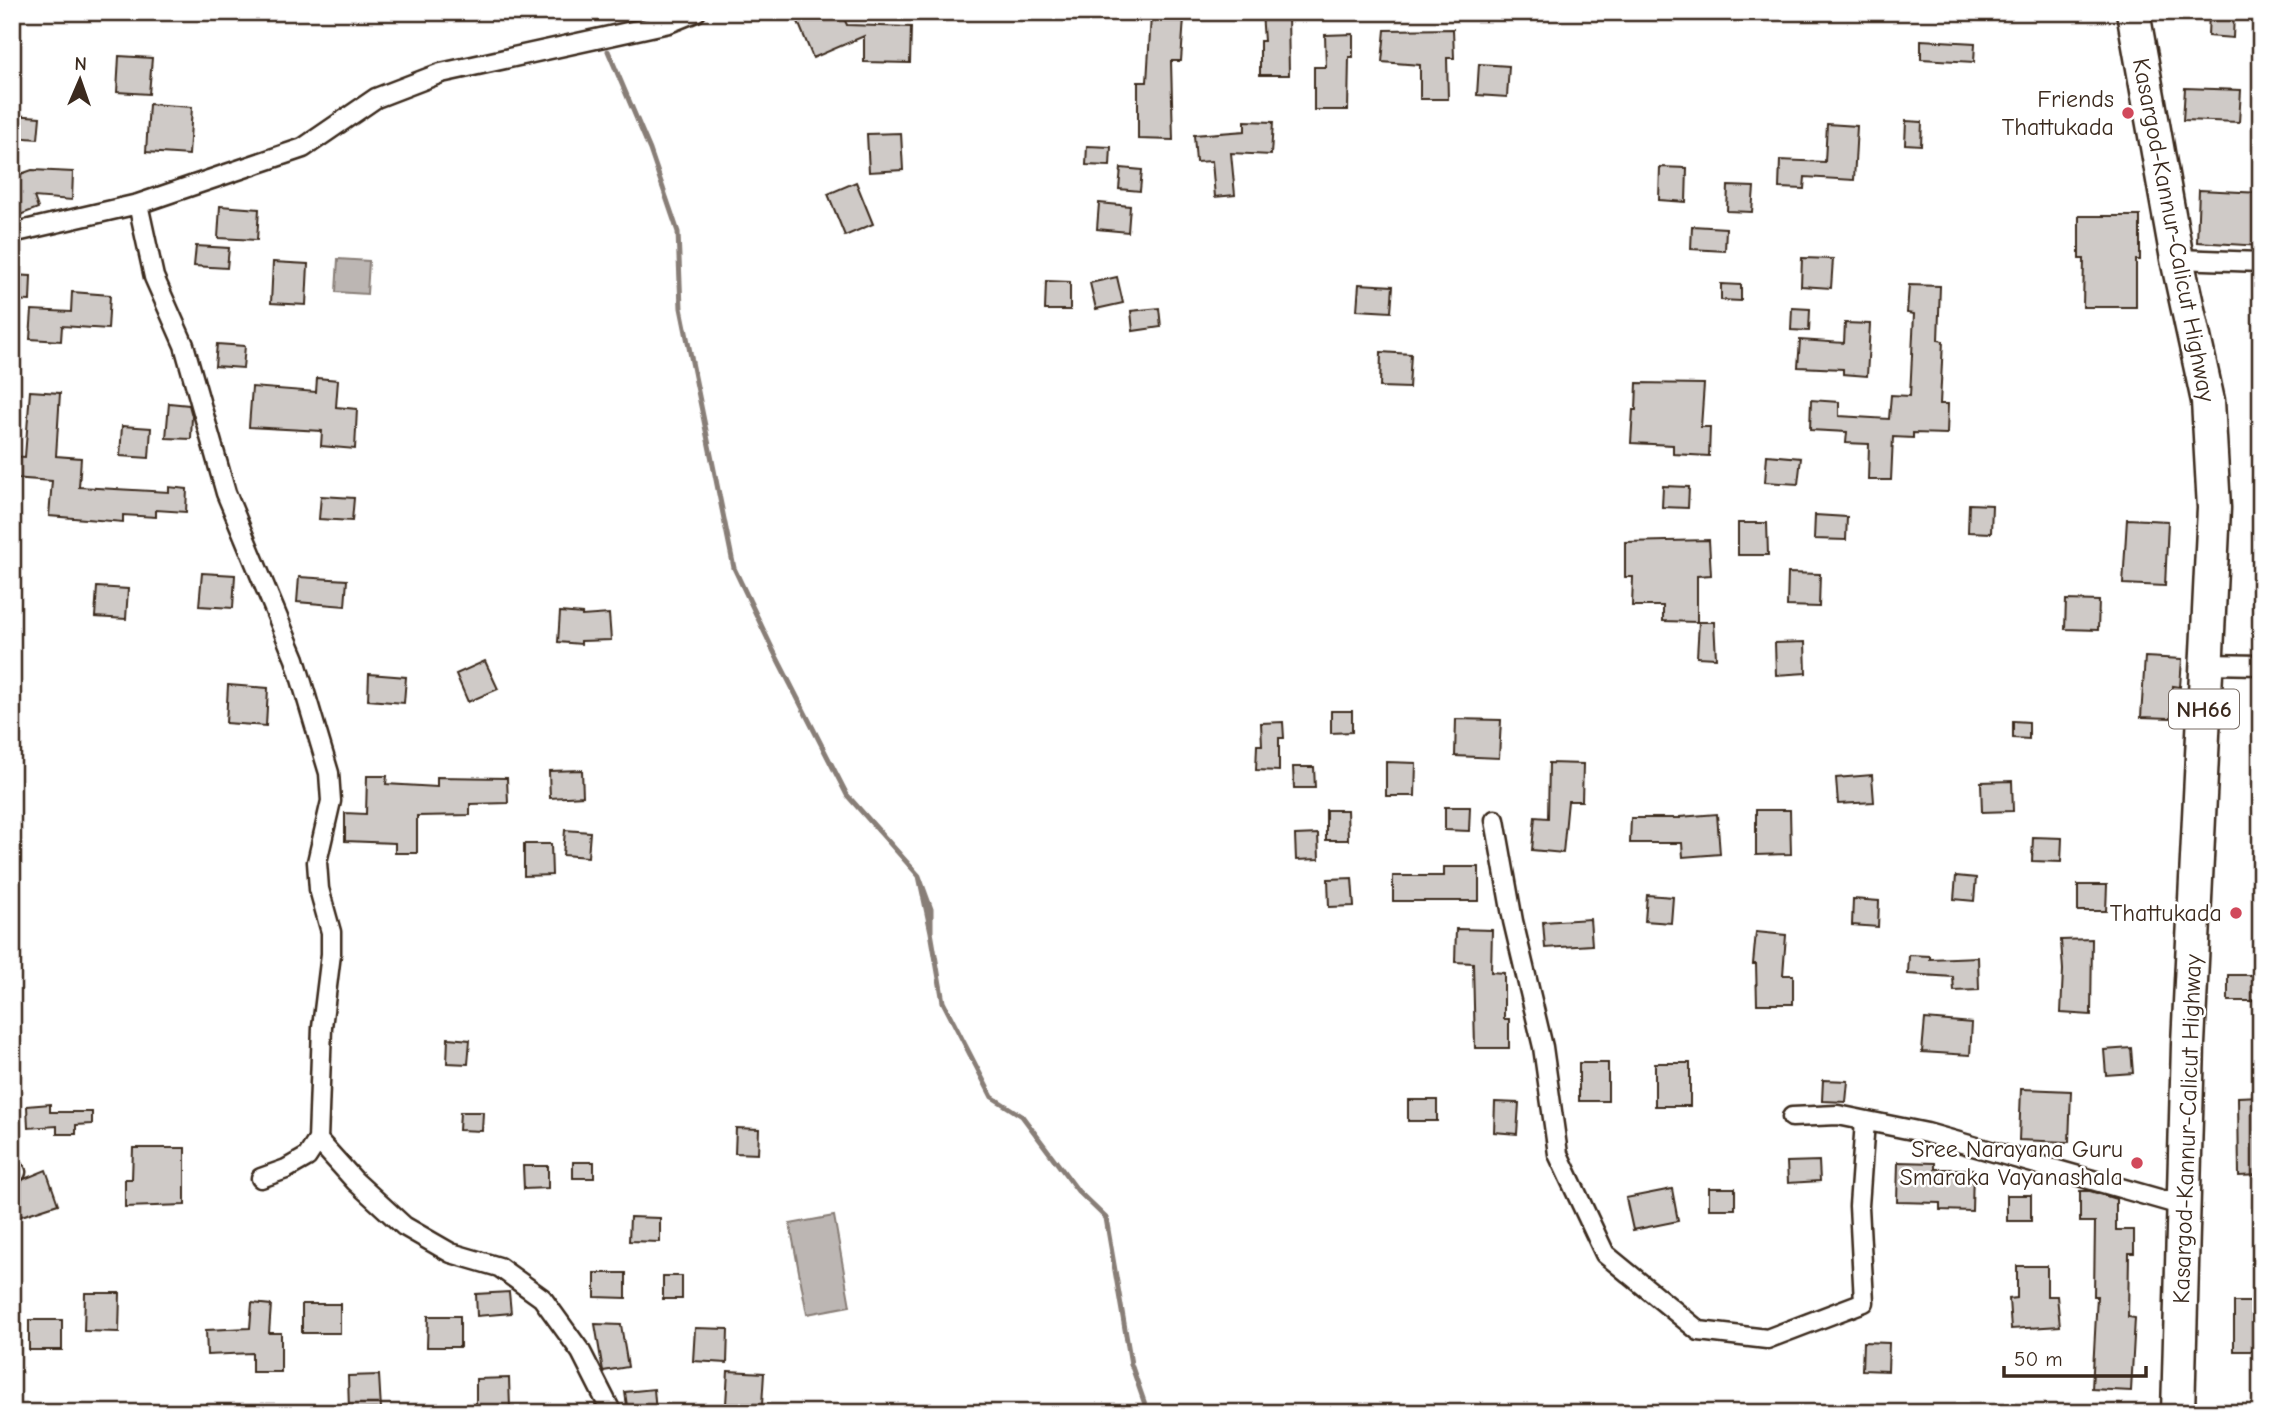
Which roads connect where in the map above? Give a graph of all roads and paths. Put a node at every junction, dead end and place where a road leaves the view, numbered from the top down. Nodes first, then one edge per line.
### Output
1 (696, 12) edge
2 (2133, 12) edge
3 (138, 204) junction
4 (12, 233) edge
5 (2177, 259) junction
6 (2261, 262) edge
7 (2207, 664) junction
8 (2261, 665) edge
9 (1495, 820) dead end
10 (1792, 1117) dead end
11 (1865, 1121) junction
12 (318, 1140) junction
13 (261, 1178) dead end
14 (2184, 1206) junction
15 (612, 1413) edge
16 (2178, 1413) edge

1 - 3 street
2 - 5 highway, Kasargod-Kannur-Calicut Highway / NH66
3 - 4 street
3 - 12 street
5 - 6 street
5 - 7 highway, Kasargod-Kannur-Calicut Highway / NH66
7 - 8 street
7 - 14 highway, Kasargod-Kannur-Calicut Highway / NH66
9 - 11 street
10 - 11 street
11 - 14 street
12 - 13 street
12 - 15 street
14 - 16 highway, Kasargod-Kannur-Calicut Highway / NH66

